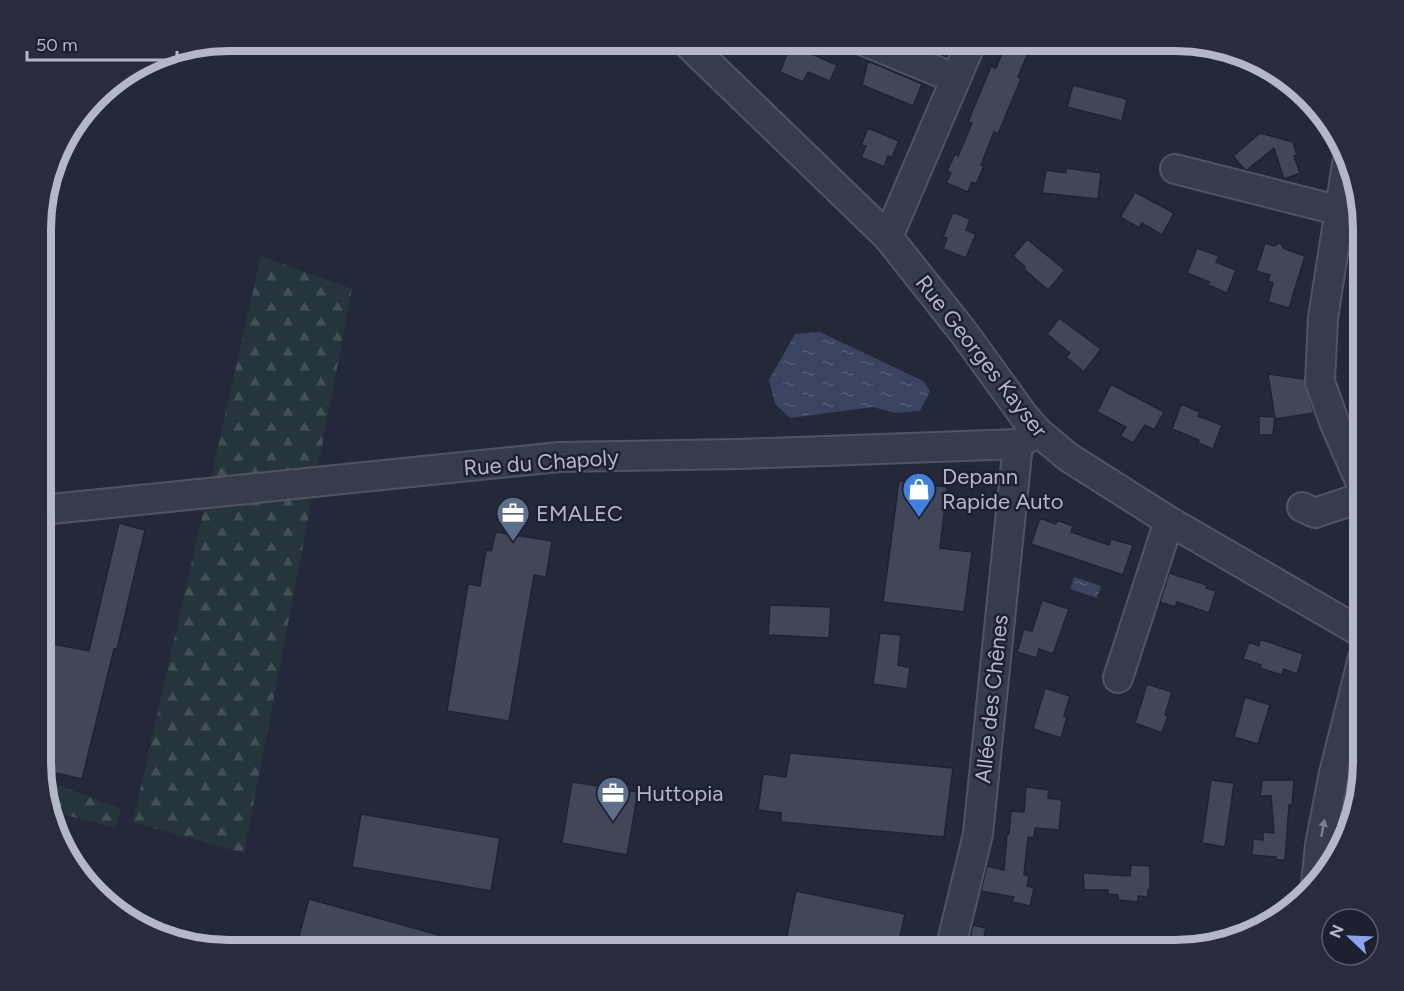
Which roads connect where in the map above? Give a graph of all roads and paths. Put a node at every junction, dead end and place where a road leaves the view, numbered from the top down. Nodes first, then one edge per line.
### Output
1 (695, 51) edge
2 (888, 51) edge
3 (968, 51) edge
4 (956, 79) junction
5 (1174, 169) dead end
6 (1345, 178) edge
7 (1341, 211) junction
8 (888, 237) junction
9 (1333, 418) junction
10 (1353, 424) edge
11 (1028, 438) junction
12 (1353, 465) edge
13 (1353, 500) edge
14 (1302, 507) dead end
15 (51, 509) edge
16 (1169, 521) junction
17 (1353, 630) edge
18 (1118, 678) dead end
19 (1353, 698) edge
20 (1318, 868) edge
21 (952, 940) edge

1 - 8 street, Rue Georges Kayser
2 - 4 street
3 - 4 street
4 - 8 street
5 - 7 street
6 - 7 street
7 - 9 street
8 - 11 street, Rue Georges Kayser
9 - 10 street
9 - 12 street
11 - 15 street, Rue du Chapoly
11 - 16 street, Rue Georges Kayser
11 - 21 street, Allée des Chênes
13 - 14 street
16 - 17 street, Rue Georges Kayser
16 - 18 street
20 -> 19 street

